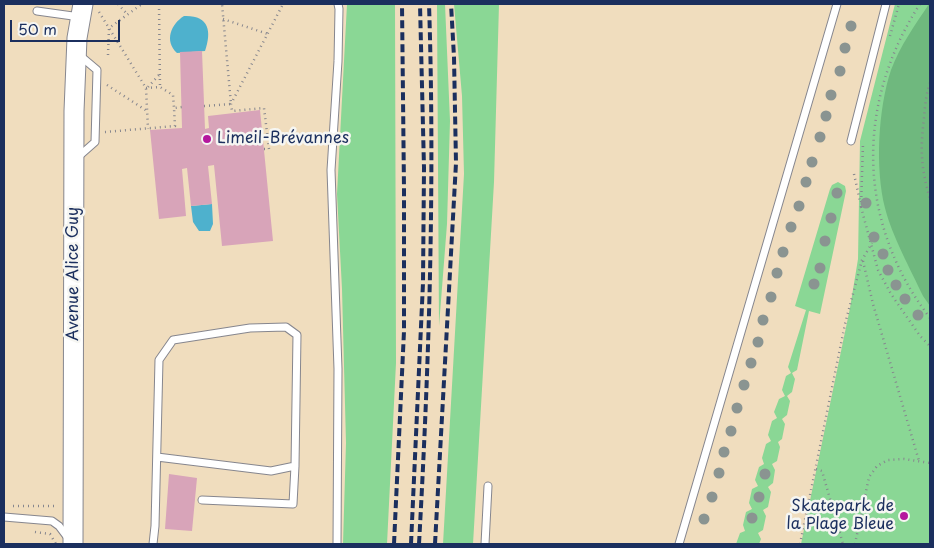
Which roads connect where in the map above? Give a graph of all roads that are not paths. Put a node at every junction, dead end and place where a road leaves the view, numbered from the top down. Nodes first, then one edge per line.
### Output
1 (338, 4) edge
2 (837, 4) edge
3 (886, 4) edge
4 (87, 9) edge
5 (37, 12) dead end
6 (851, 141) dead end
7 (157, 457) junction
8 (295, 466) junction
9 (488, 486) dead end
10 (202, 500) dead end
11 (4, 517) edge
12 (73, 544) edge
13 (153, 544) edge
14 (337, 544) edge
15 (485, 544) edge
16 (679, 544) edge

1 - 14 lane
2 - 16 lane
3 - 6 lane
4 - 5 lane
4 - 12 main road, Avenue Alice Guy
7 - 8 lane
7 - 8 lane
7 - 13 lane
8 - 10 lane
9 - 15 lane
11 - 12 lane

